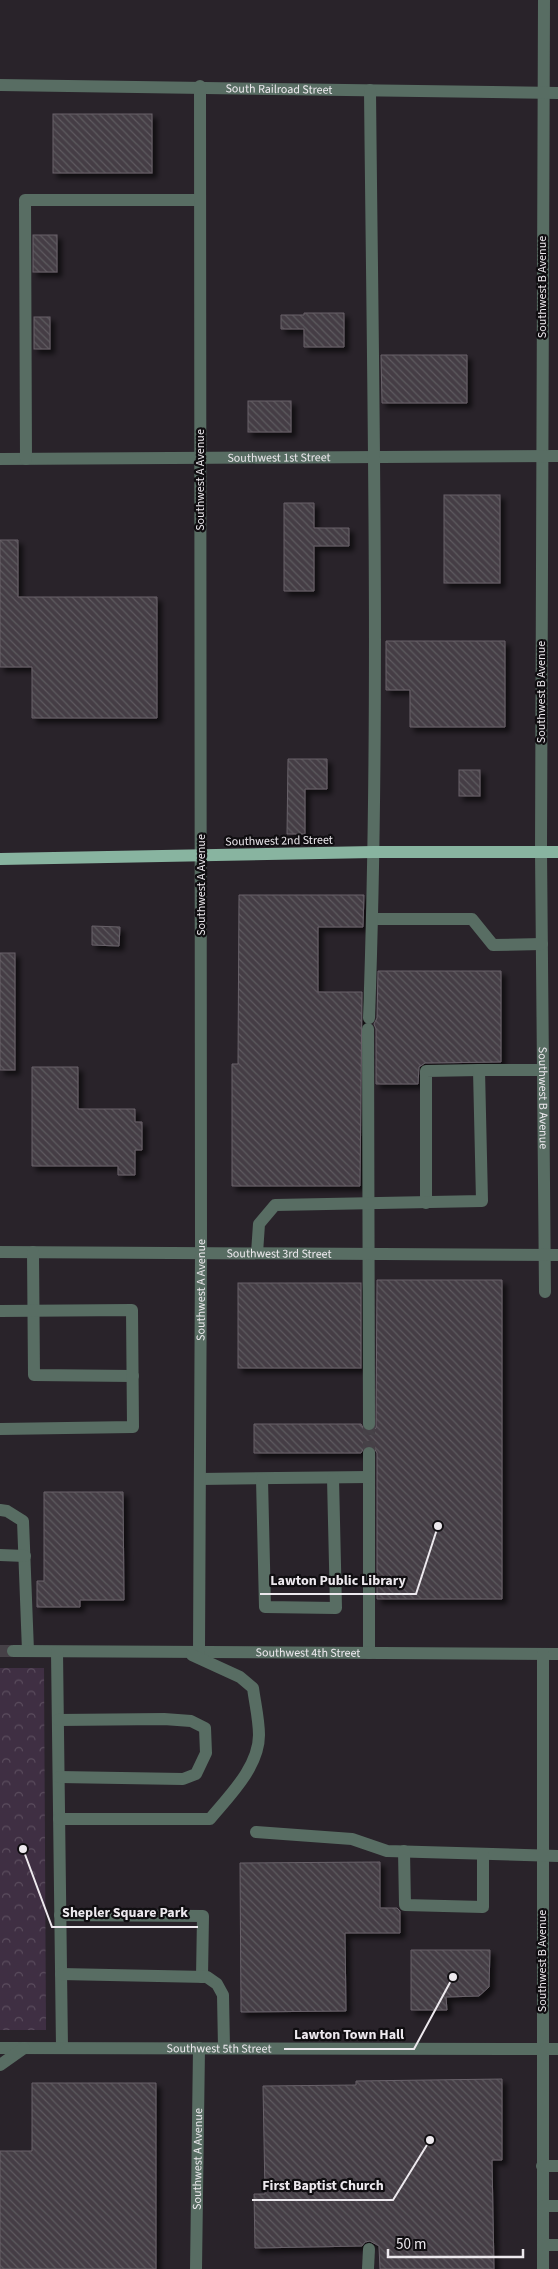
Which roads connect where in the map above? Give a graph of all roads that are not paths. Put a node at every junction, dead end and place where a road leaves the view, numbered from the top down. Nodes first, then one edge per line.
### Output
1 (544, 0) edge
2 (0, 84) edge
3 (200, 86) junction
4 (370, 90) junction
5 (543, 93) junction
6 (558, 93) edge
7 (200, 200) junction
8 (542, 456) junction
9 (558, 456) edge
10 (374, 457) junction
11 (200, 458) junction
12 (0, 459) edge
13 (26, 459) junction
14 (373, 852) junction
15 (541, 852) junction
16 (558, 852) edge
17 (201, 857) junction
18 (0, 859) edge
19 (372, 919) junction
20 (542, 944) junction
21 (479, 1070) junction
22 (543, 1070) junction
23 (426, 1203) junction
24 (367, 1204) junction
25 (0, 1252) edge
26 (33, 1252) junction
27 (201, 1253) junction
28 (257, 1253) junction
29 (368, 1254) junction
30 (545, 1254) junction
31 (558, 1255) edge
32 (546, 1292) dead end
33 (0, 1311) edge
34 (34, 1311) junction
35 (133, 1376) junction
36 (369, 1424) tunnel mouth
37 (0, 1429) edge
38 (369, 1453) tunnel mouth
39 (369, 1477) junction
40 (333, 1478) junction
41 (200, 1479) junction
42 (262, 1479) junction
43 (0, 1510) edge
44 (0, 1555) edge
45 (25, 1556) junction
46 (13, 1651) tunnel mouth
47 (28, 1651) junction
48 (57, 1652) junction
49 (193, 1652) junction
50 (369, 1653) junction
51 (543, 1654) junction
52 (558, 1654) edge
53 (58, 1720) junction
54 (58, 1777) junction
55 (59, 1819) junction
56 (256, 1832) dead end
57 (404, 1851) junction
58 (483, 1854) junction
59 (541, 1856) junction
60 (558, 1856) edge
61 (60, 1915) junction
62 (61, 1974) junction
63 (202, 1977) junction
64 (0, 2048) edge
65 (24, 2048) junction
66 (62, 2048) junction
67 (199, 2048) junction
68 (224, 2048) junction
69 (542, 2049) junction
70 (558, 2049) edge
71 (0, 2065) edge
72 (542, 2166) junction
73 (558, 2166) edge
74 (543, 2206) junction
75 (558, 2206) edge
76 (543, 2245) junction
77 (558, 2245) edge
78 (368, 2249) dead end
79 (196, 2269) edge
80 (368, 2269) edge
81 (543, 2269) edge

1 - 5 street, Southwest B Avenue
2 - 3 street, South Railroad Street
3 - 4 street, South Railroad Street
3 - 7 street, Southwest A Avenue
4 - 5 street, South Railroad Street
4 - 10 street
5 - 6 street, South Railroad Street
5 - 8 street, Southwest B Avenue
7 - 11 street, Southwest A Avenue
7 - 13 street
8 - 9 street, Southwest 1st Street
8 - 10 street, Southwest 1st Street
8 - 15 street, Southwest B Avenue
10 - 11 street, Southwest 1st Street
10 - 14 street
11 - 13 street, Southwest 1st Street
11 - 17 street, Southwest A Avenue
12 - 13 street, Southwest 1st Street
14 - 15 main road, Southwest 2nd Street
14 - 17 main road, Southwest 2nd Street
14 - 19 street
15 - 16 main road, Southwest 2nd Street
15 - 20 street, Southwest B Avenue
17 - 18 main road, Southwest 2nd Street
17 - 27 street, Southwest A Avenue
19 - 20 street
19 - 24 street
20 - 22 street, Southwest B Avenue
21 - 22 street
21 - 23 street
21 - 23 street
22 - 30 street, Southwest B Avenue
23 - 24 street
24 - 28 street
24 - 29 street
25 - 26 street, Southwest 3rd Street
26 - 27 street, Southwest 3rd Street
26 - 34 street
27 - 28 street, Southwest 3rd Street
27 - 41 street, Southwest A Avenue
28 - 29 street, Southwest 3rd Street
29 - 30 street, Southwest 3rd Street
29 - 36 street
30 - 31 street, Southwest 3rd Street
30 - 32 street, Southwest B Avenue
33 - 34 street
34 - 35 street
34 - 35 street
35 - 37 street
38 - 39 street
39 - 40 street
39 - 50 street
40 - 42 street
40 - 42 street
41 - 42 street
41 - 49 street, Southwest A Avenue
43 - 45 street
44 - 45 street
45 - 47 street
46 - 47 street, Southwest 4th Street
47 - 48 street, Southwest 4th Street
48 - 49 street, Southwest 4th Street
48 - 53 street
49 - 50 street, Southwest 4th Street
49 - 55 street
50 - 51 street, Southwest 4th Street
51 - 52 street, Southwest 4th Street
51 - 59 street, Southwest B Avenue
53 - 54 street
53 - 54 street
54 - 55 street
55 - 61 street
56 - 57 street
57 - 58 street
57 - 58 street
58 - 59 street
59 - 60 street
59 - 69 street, Southwest B Avenue
61 - 62 street
61 - 63 street
62 - 63 street
62 - 66 street
63 - 68 street
64 - 65 street, Southwest 5th Street
65 - 66 street, Southwest 5th Street
65 - 71 street
66 - 67 street, Southwest 5th Street
67 - 68 street, Southwest 5th Street
67 - 79 street, Southwest A Avenue
68 - 69 street, Southwest 5th Street
69 - 70 street, Southwest 5th Street
69 - 72 street, Southwest B Avenue
72 - 73 street
72 - 74 street, Southwest B Avenue
74 - 75 street
74 - 76 street, Southwest B Avenue
76 - 77 street
76 - 81 street, Southwest B Avenue
78 - 80 street

